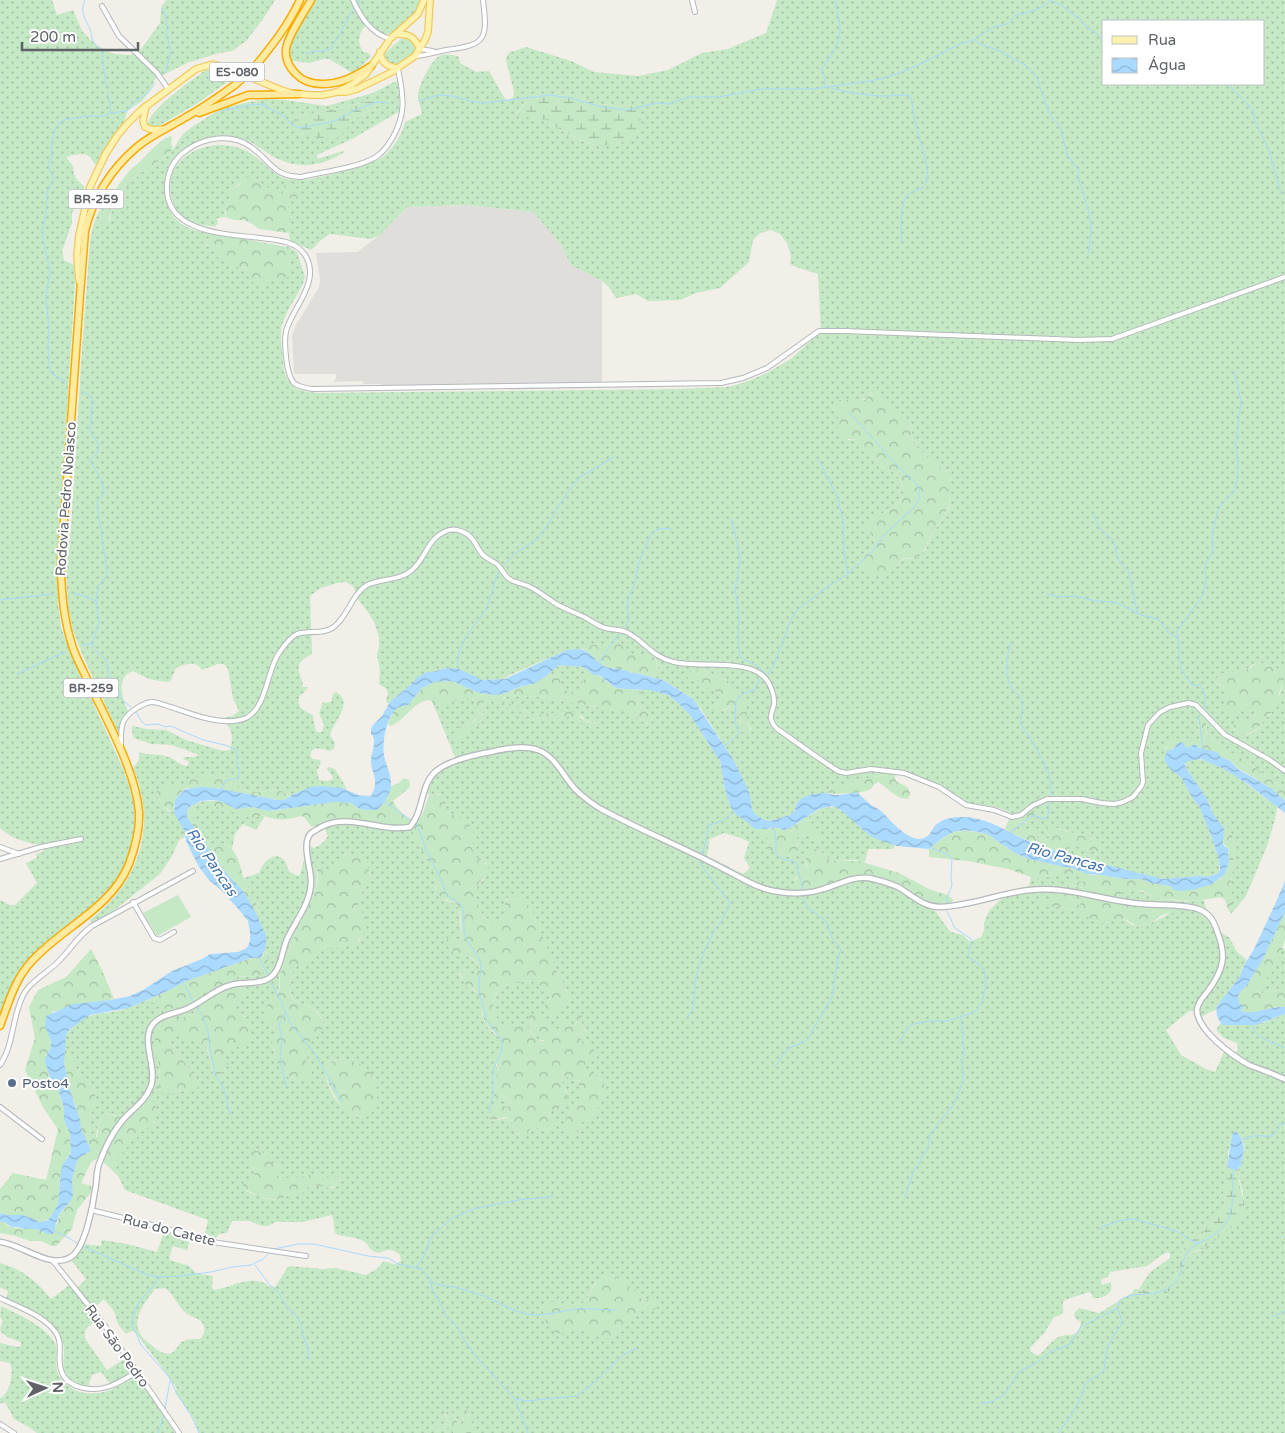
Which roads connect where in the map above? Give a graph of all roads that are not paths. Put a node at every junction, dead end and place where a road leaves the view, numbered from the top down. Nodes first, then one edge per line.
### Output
1 (300, 0) edge
2 (311, 0) edge
3 (353, 0) edge
4 (424, 0) edge
5 (430, 0) edge
6 (483, 0) edge
7 (692, 0) edge
8 (102, 6) dead end
9 (695, 12) dead end
10 (110, 27) dead end
11 (116, 32) junction
12 (398, 34) junction
13 (390, 39) junction
14 (420, 49) junction
15 (380, 52) junction
16 (436, 52) junction
17 (415, 56) junction
18 (371, 66) junction
19 (398, 68) junction
20 (392, 72) junction
21 (400, 78) junction
22 (169, 90) junction
23 (337, 92) junction
24 (299, 94) junction
25 (147, 106) junction
26 (186, 117) junction
27 (164, 129) junction
28 (1285, 277) edge
29 (80, 295) junction
30 (120, 750) junction
31 (1285, 770) edge
32 (80, 839) dead end
33 (0, 847) edge
34 (19, 854) junction
35 (0, 859) edge
36 (193, 871) dead end
37 (133, 902) junction
38 (174, 932) dead end
39 (0, 1026) edge
40 (0, 1065) edge
41 (1285, 1079) edge
42 (0, 1107) edge
43 (42, 1139) dead end
44 (91, 1210) junction
45 (0, 1242) edge
46 (306, 1256) dead end
47 (52, 1261) junction
48 (0, 1298) edge
49 (137, 1372) junction
50 (0, 1424) edge
51 (12, 1433) edge
52 (179, 1433) edge

1 - 26 highway, Rodovia Pedro Nolasco / BR-259, bridge
2 - 18 highway, ES-080
3 - 13 street
4 - 12 main road, ES-080
5 - 14 main road
6 - 16 street
7 - 9 street
8 - 11 street
10 - 11 street
11 - 22 street
12 - 13 main road, ES-080
12 - 14 main road
13 - 15 main road, ES-080
14 - 16 street
14 - 17 main road
15 - 18 main road, ES-080
15 - 19 main road
16 - 17 street
17 - 19 main road
18 - 23 main road, ES-080
19 - 20 main road
19 - 21 street
20 - 21 street
20 - 23 main road
21 - 28 street
22 - 24 main road, ES-080
22 - 25 main road, ES-080
23 - 24 main road, ES-080
24 - 26 highway, ES-080
25 - 27 main road
25 - 29 main road
26 - 27 highway, Rodovia Pedro Nolasco / BR-259
27 - 29 highway, Rodovia Pedro Nolasco / BR-259
29 - 30 highway, Rodovia Pedro Nolasco / BR-259
30 - 31 street
30 - 39 highway, Rodovia Pedro Nolasco / BR-259
32 - 34 street
33 - 34 street
34 - 35 street
36 - 37 street
37 - 38 street
37 - 40 street
41 - 44 street
42 - 43 street
44 - 46 street, Rua do Catete
44 - 47 street
45 - 47 street
47 - 49 street, Rua São Pedro
48 - 49 street
49 - 52 street, Rua São Pedro
50 - 51 street

